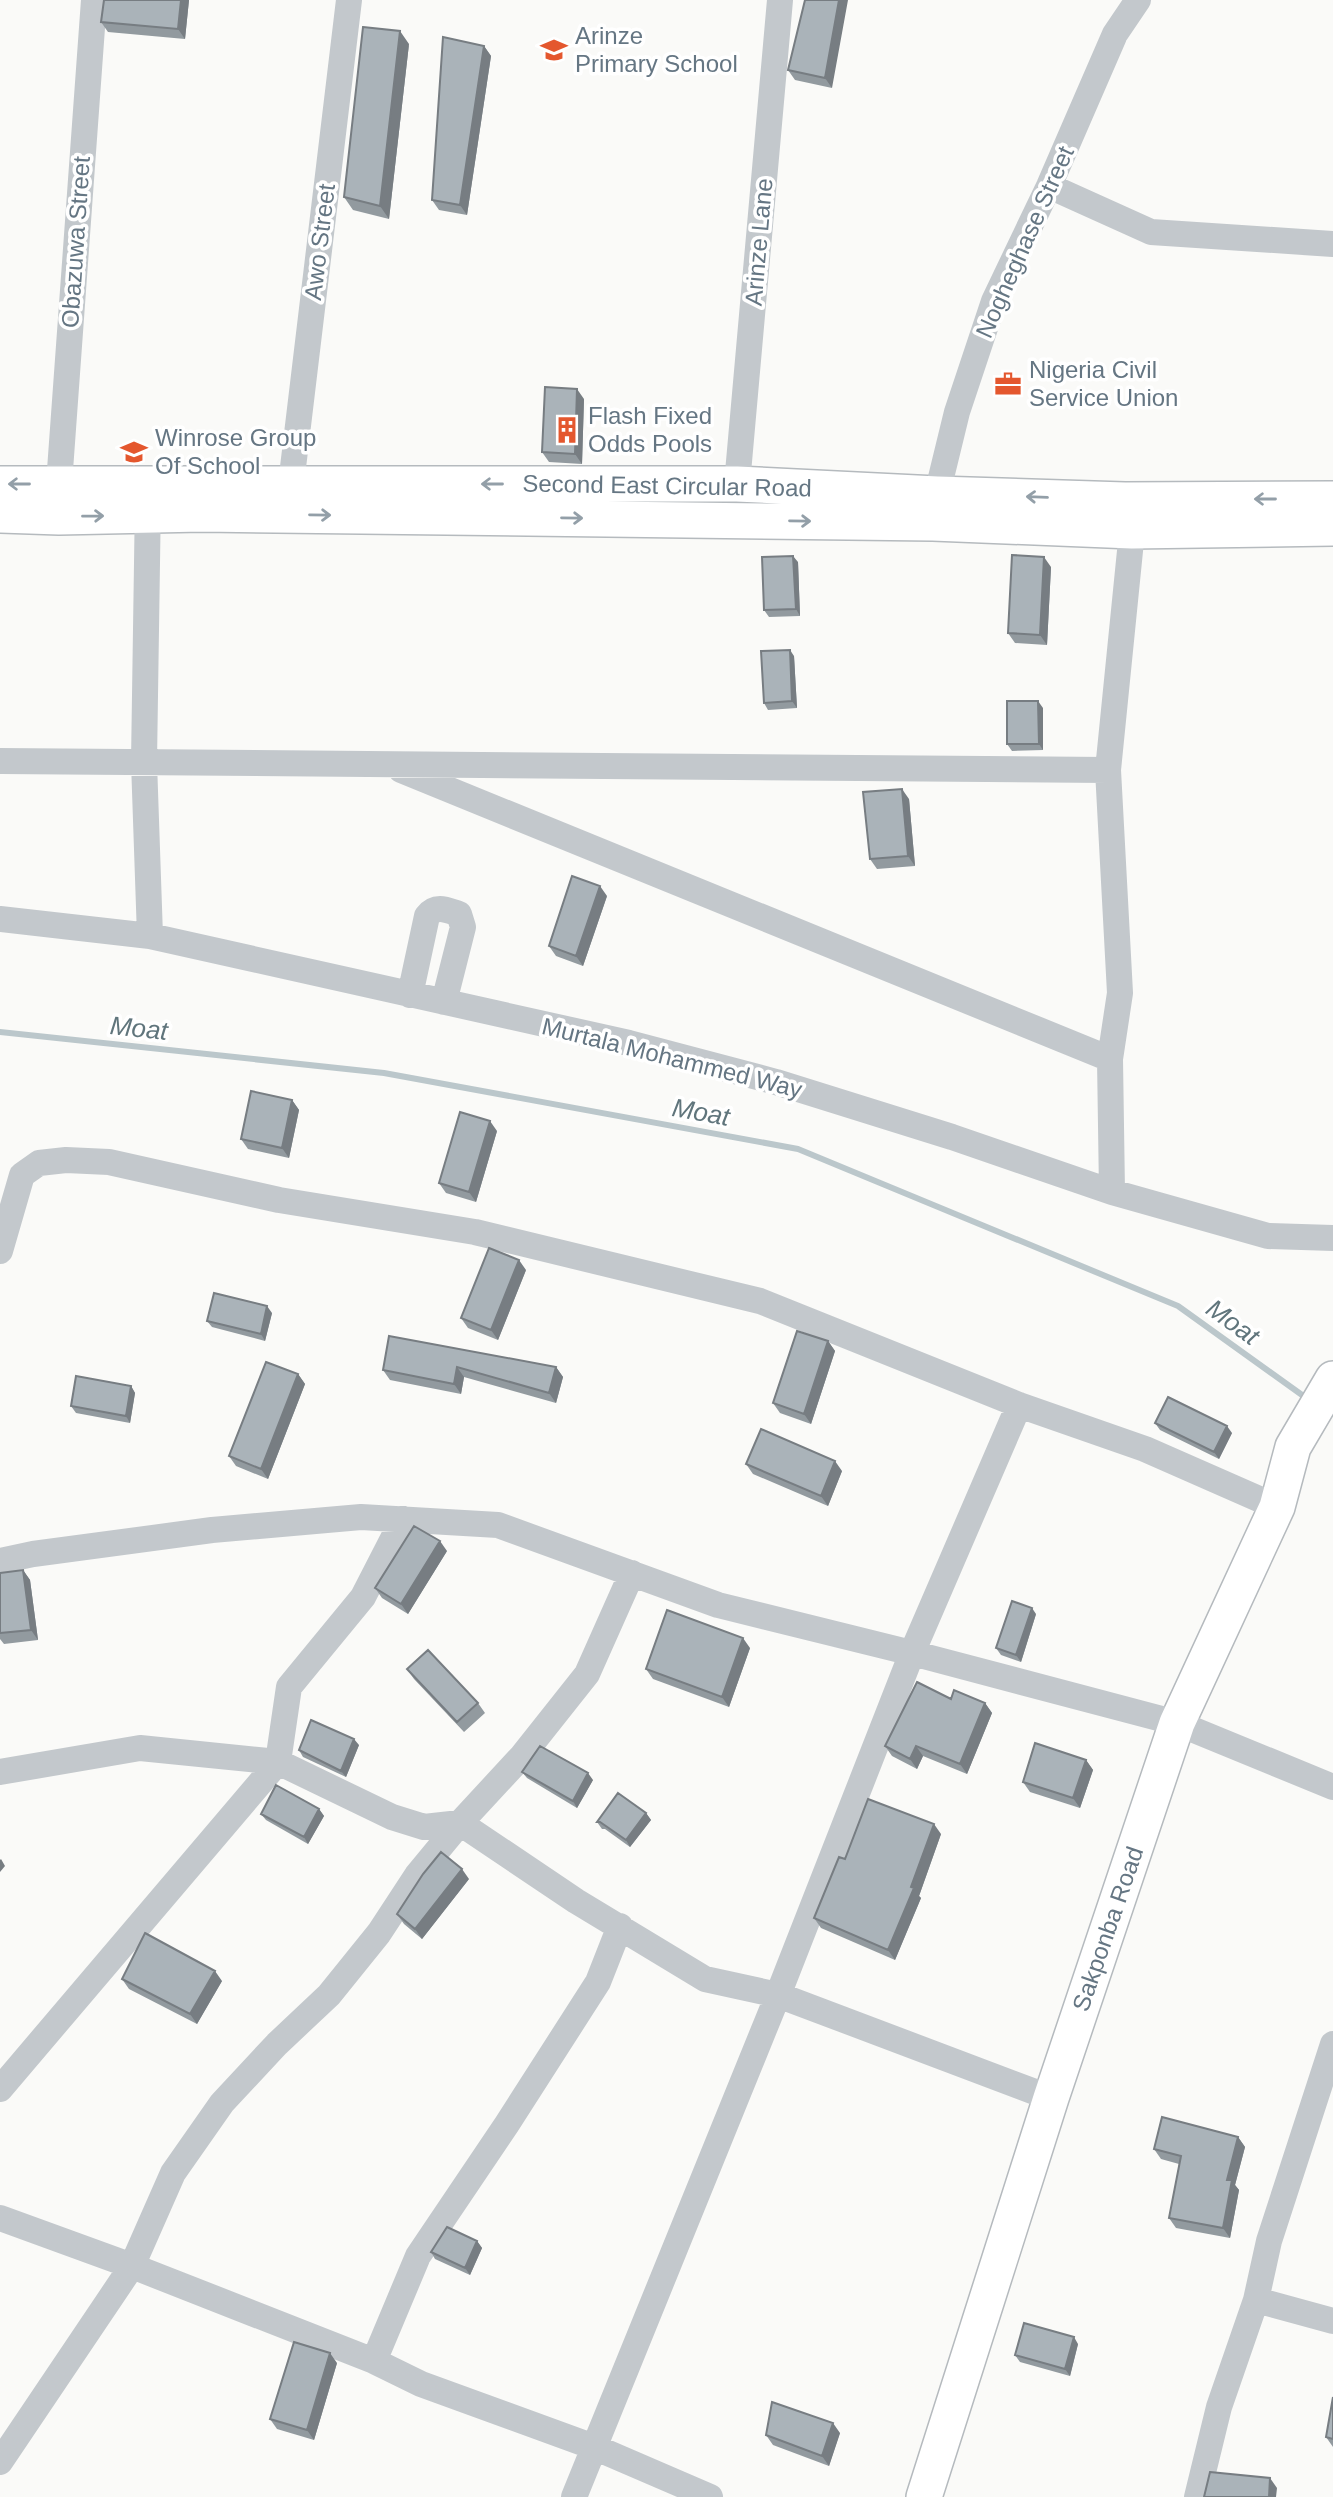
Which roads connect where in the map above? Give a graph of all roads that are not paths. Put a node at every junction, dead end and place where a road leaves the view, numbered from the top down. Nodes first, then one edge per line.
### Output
1 (94, 0) edge
2 (349, 0) edge
3 (780, 0) edge
4 (1138, 0) edge
5 (1049, 186) junction
6 (1333, 244) edge
7 (0, 484) edge
8 (59, 484) junction
9 (291, 484) junction
10 (737, 484) junction
11 (937, 494) junction
12 (148, 499) junction
13 (1333, 499) edge
14 (0, 515) edge
15 (1333, 528) edge
16 (1132, 531) junction
17 (0, 761) edge
18 (144, 762) junction
19 (386, 764) junction
20 (1108, 769) junction
21 (0, 919) edge
22 (150, 936) junction
23 (410, 995) junction
24 (444, 1002) junction
25 (1110, 1059) junction
26 (1112, 1192) junction
27 (1333, 1238) edge
28 (0, 1251) edge
29 (1333, 1379) edge
30 (1019, 1405) junction
31 (1278, 1507) junction
32 (403, 1519) junction
33 (0, 1561) edge
34 (632, 1573) junction
35 (912, 1653) junction
36 (1177, 1723) junction
37 (278, 1762) junction
38 (0, 1772) edge
39 (1333, 1787) edge
40 (460, 1823) junction
41 (620, 1926) junction
42 (778, 1995) junction
43 (1331, 2060) edge
44 (0, 2089) edge
45 (1051, 2098) junction
46 (0, 2218) edge
47 (132, 2266) junction
48 (1256, 2300) junction
49 (1333, 2321) edge
50 (374, 2361) junction
51 (594, 2447) junction
52 (0, 2462) edge
53 (574, 2497) edge
54 (710, 2497) edge
55 (924, 2497) edge
56 (1197, 2497) edge

1 - 8 street, Obazuwa Street
2 - 9 street, Awo Street
3 - 10 street, Arinze Lane
4 - 5 street, Nogheghase Street
5 - 6 street
5 - 11 street, Nogheghase Street
8 -> 7 main road, Second East Circular Road
8 - 12 main road, Second East Circular Road
10 -> 9 main road, Second East Circular Road
9 - 12 main road, Second East Circular Road
10 - 11 main road, Second East Circular Road
13 -> 11 main road, Second East Circular Road
14 -> 12 main road, Second East Circular Road
12 -> 16 main road, Second East Circular Road
12 - 18 street
15 - 16 main road, Second East Circular Road
16 - 20 street
17 - 18 street
18 - 19 street
18 - 22 street
19 - 20 street
19 - 25 street
20 - 25 street
21 - 22 street, Murtala Mohammed Way
22 - 23 street, Murtala Mohammed Way
23 - 24 street, Murtala Mohammed Way
23 - 24 street
24 - 26 street, Murtala Mohammed Way
25 - 26 street
26 - 27 street, Murtala Mohammed Way
28 - 30 street
29 - 31 main road, Sakponba Road
30 - 31 street
30 - 35 street
31 - 36 main road, Sakponba Road
32 - 33 street
32 - 34 street
32 - 37 street
34 - 35 street
34 - 40 street
35 - 36 street
35 - 42 street
36 - 39 street
36 - 45 main road, Sakponba Road
37 - 38 street
37 - 40 street
37 - 44 street
40 - 41 street
40 - 47 street
41 - 42 street
41 - 50 street
42 - 45 street
42 - 51 street
43 - 48 street
45 - 55 main road, Sakponba Road
46 - 47 street
47 - 50 street
47 - 52 street
48 - 49 street
48 - 56 street
50 - 51 street
51 - 53 street
51 - 54 street

